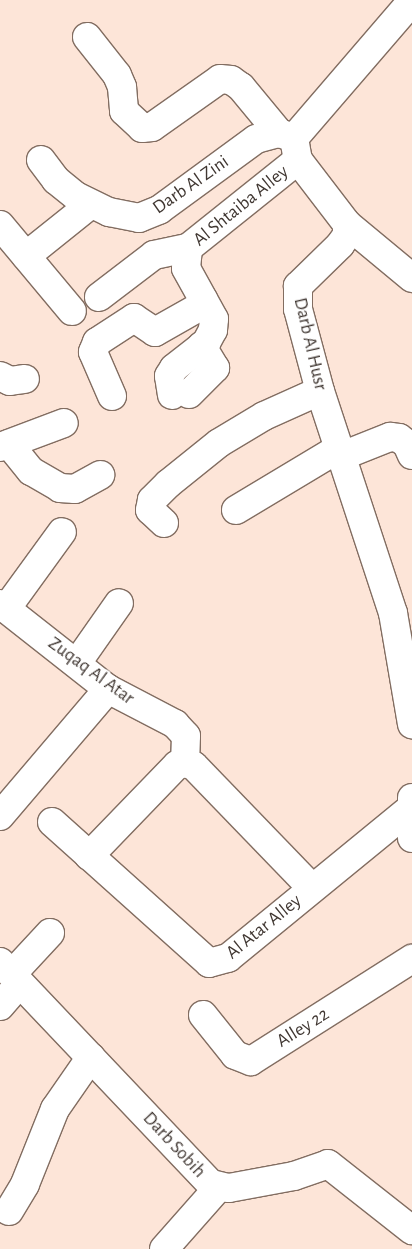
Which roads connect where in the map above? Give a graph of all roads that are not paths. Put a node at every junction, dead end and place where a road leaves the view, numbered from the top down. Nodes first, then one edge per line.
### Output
1 (407, 2) edge
2 (87, 37) dead end
3 (290, 144) junction
4 (41, 160) dead end
5 (91, 204) junction
6 (0, 224) edge
7 (346, 224) junction
8 (188, 248) junction
9 (26, 256) junction
10 (412, 278) edge
11 (99, 297) dead end
12 (204, 301) junction
13 (72, 311) dead end
14 (320, 391) junction
15 (180, 394) dead end
16 (112, 396) dead end
17 (64, 423) dead end
18 (5, 445) edge
19 (340, 452) junction
20 (412, 455) edge
21 (100, 475) dead end
22 (236, 510) dead end
23 (164, 523) dead end
24 (62, 532) dead end
25 (119, 603) dead end
26 (3, 607) edge
27 (77, 663) junction
28 (410, 686) edge
29 (108, 689) junction
30 (412, 724) edge
31 (185, 763) junction
32 (411, 803) edge
33 (0, 816) edge
34 (52, 822) dead end
35 (412, 838) edge
36 (89, 856) junction
37 (312, 888) junction
38 (50, 933) dead end
39 (412, 959) edge
40 (11, 973) edge
41 (0, 1006) edge
42 (202, 1015) dead end
43 (91, 1056) junction
44 (218, 1188) junction
45 (9, 1212) dead end
46 (412, 1230) edge
47 (164, 1249) edge

1 - 3 street
2 - 3 street
3 - 5 street, Darb Al Zini
3 - 7 street
3 - 8 street, Al Shtaiba Alley
4 - 5 street, Darb Al Zini
5 - 9 street
6 - 9 street
7 - 10 street
7 - 14 street, Darb Al Husr
8 - 11 street
8 - 12 street, Al Shtaiba Alley
9 - 13 street
12 - 15 street, Al Shtaiba Alley
12 - 16 street
14 - 19 street, Darb Al Husr
14 - 23 street
17 - 18 street
18 - 21 street
19 - 20 street
19 - 22 street
19 - 28 street, Darb Al Husr
24 - 26 street
25 - 27 street
26 - 27 street, Zuqaq Al Atar
27 - 29 street, Zuqaq Al Atar
28 - 30 street, Darb Al Husr
29 - 31 street, Zuqaq Al Atar
29 - 33 street
31 - 36 street
31 - 37 street
32 - 35 street
32 - 37 street, Al Atar Alley
34 - 36 street, Al Atar Alley
36 - 37 street, Al Atar Alley
38 - 40 street
39 - 42 street, Alley 22
40 - 41 street
40 - 43 street, Darb Sobih
43 - 44 street, Darb Sobih
43 - 45 street
44 - 46 street, Darb Sobih
44 - 47 street

